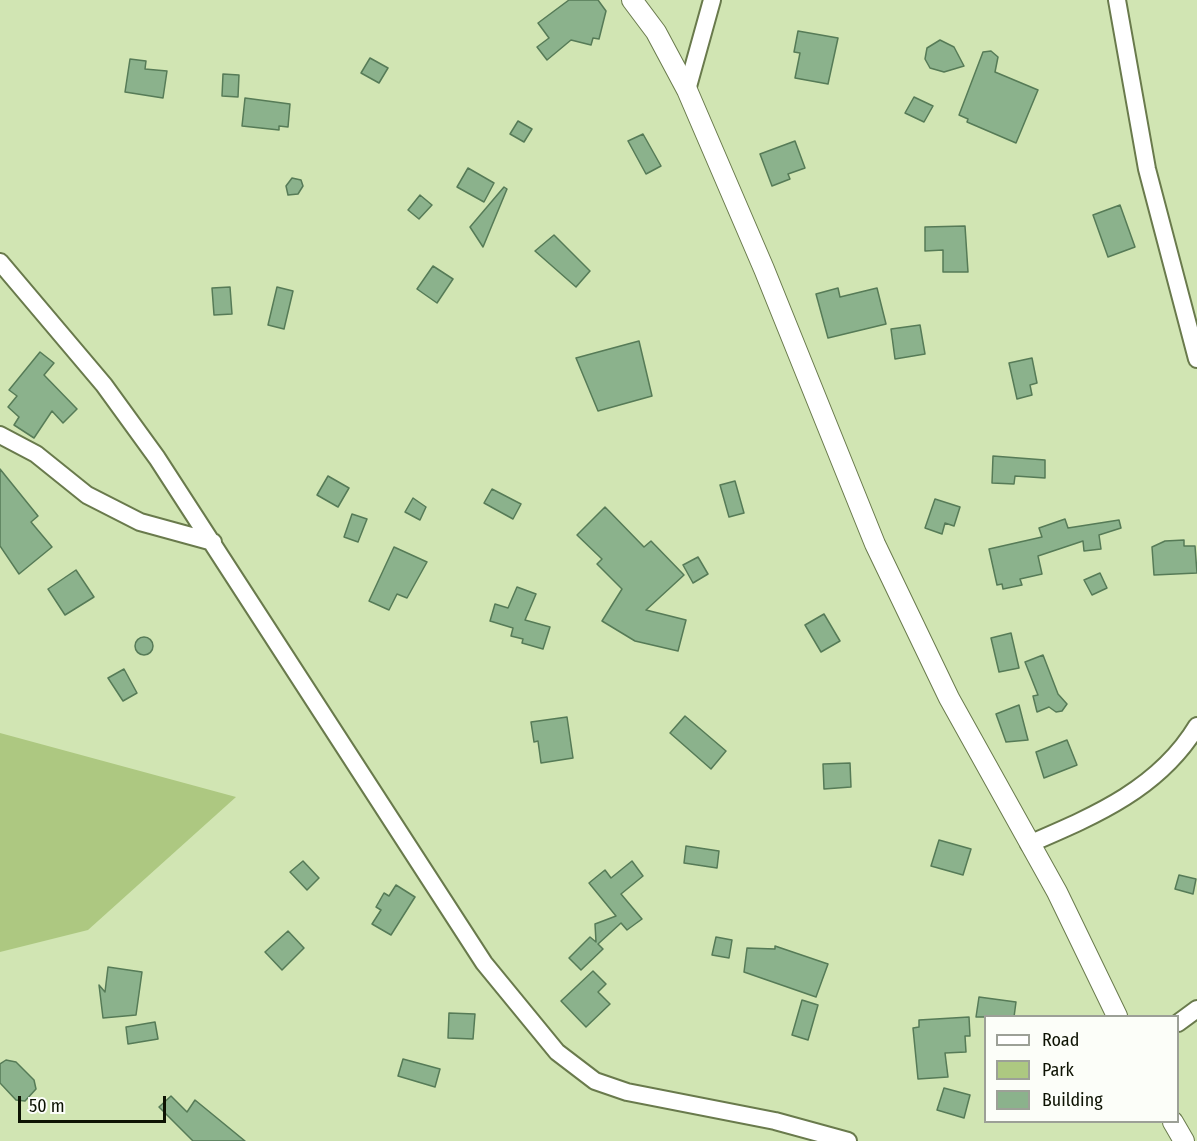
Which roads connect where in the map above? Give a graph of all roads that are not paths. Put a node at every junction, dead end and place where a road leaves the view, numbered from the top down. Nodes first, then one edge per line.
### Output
1 (632, 0) edge
2 (712, 0) edge
3 (1117, 0) edge
4 (687, 90) junction
5 (0, 262) edge
6 (1197, 359) edge
7 (0, 435) edge
8 (213, 542) junction
9 (1197, 726) edge
10 (1192, 739) edge
11 (1029, 844) junction
12 (1197, 1010) edge
13 (1117, 1015) edge
14 (1179, 1022) edge
15 (1174, 1123) edge
16 (848, 1141) edge
17 (1184, 1141) edge

1 - 4 street
2 - 4 street
3 - 6 street
4 - 11 street
5 - 8 street
7 - 8 street
8 - 16 street
9 - 10 street
10 - 11 street
11 - 13 street
12 - 14 street
15 - 17 street

